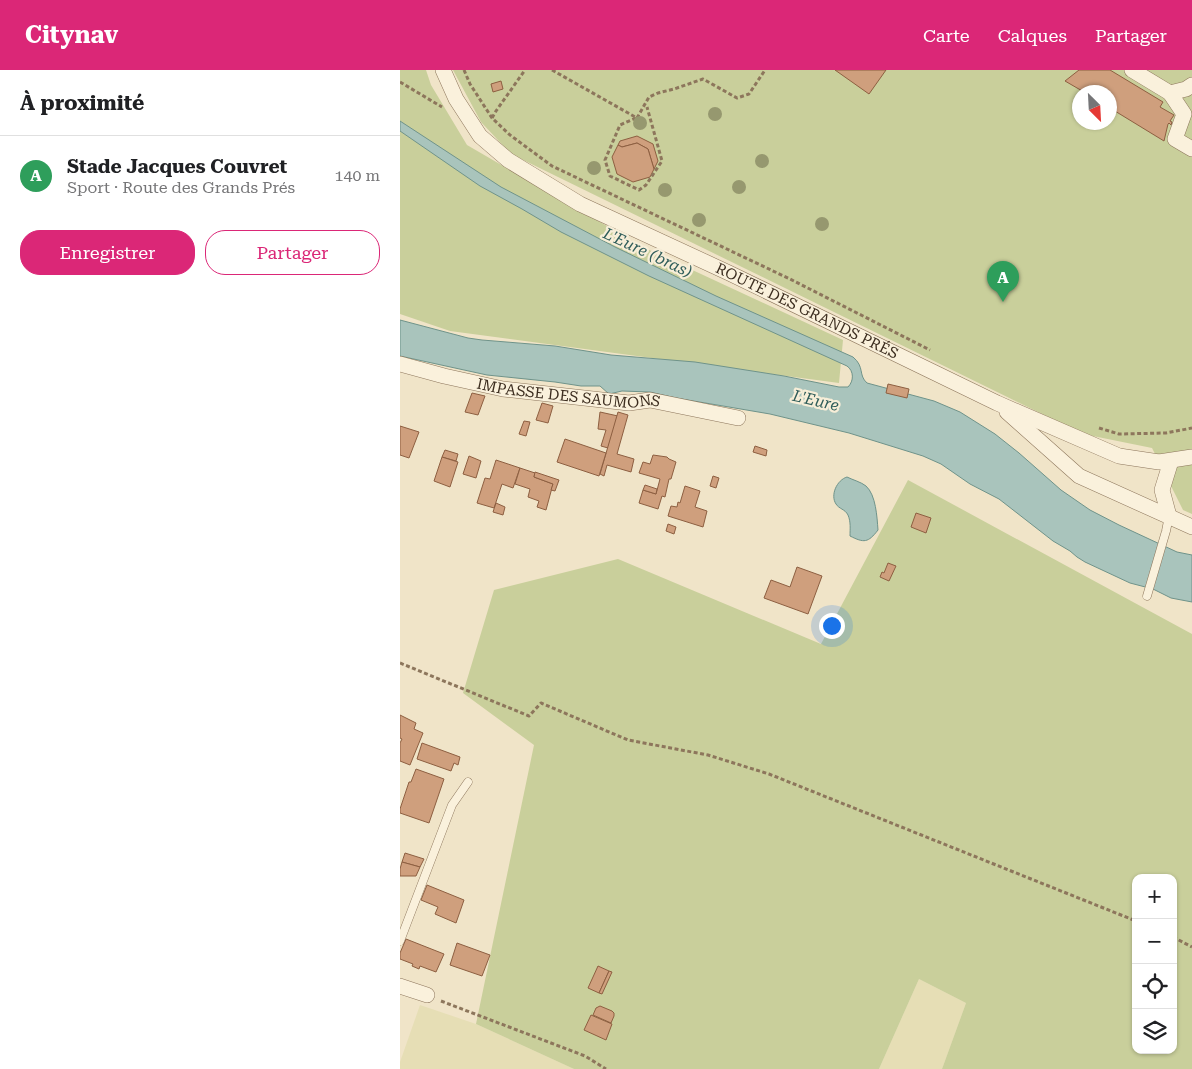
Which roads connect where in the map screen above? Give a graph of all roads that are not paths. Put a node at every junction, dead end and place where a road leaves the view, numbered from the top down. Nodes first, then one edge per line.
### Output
1 (443, 70) edge
2 (1132, 70) edge
3 (1192, 84) edge
4 (1170, 93) junction
5 (1192, 149) edge
6 (400, 364) edge
7 (997, 403) junction
8 (738, 418) dead end
9 (1192, 457) edge
10 (1171, 461) junction
11 (1167, 524) junction
12 (1192, 527) edge
13 (1146, 596) dead end
14 (468, 782) dead end
15 (400, 941) edge
16 (400, 986) edge
17 (427, 995) road end

1 - 7 street, ROUTE DES GRANDS PRÉS
2 - 4 street
3 - 4 street
4 - 5 street
6 - 8 street, IMPASSE DES SAUMONS
7 - 10 street, ROUTE DES GRANDS PRÉS
7 - 11 street
9 - 10 street, ROUTE DES GRANDS PRÉS
10 - 11 street
11 - 12 street
11 - 13 lane
14 - 15 lane
16 - 17 street

